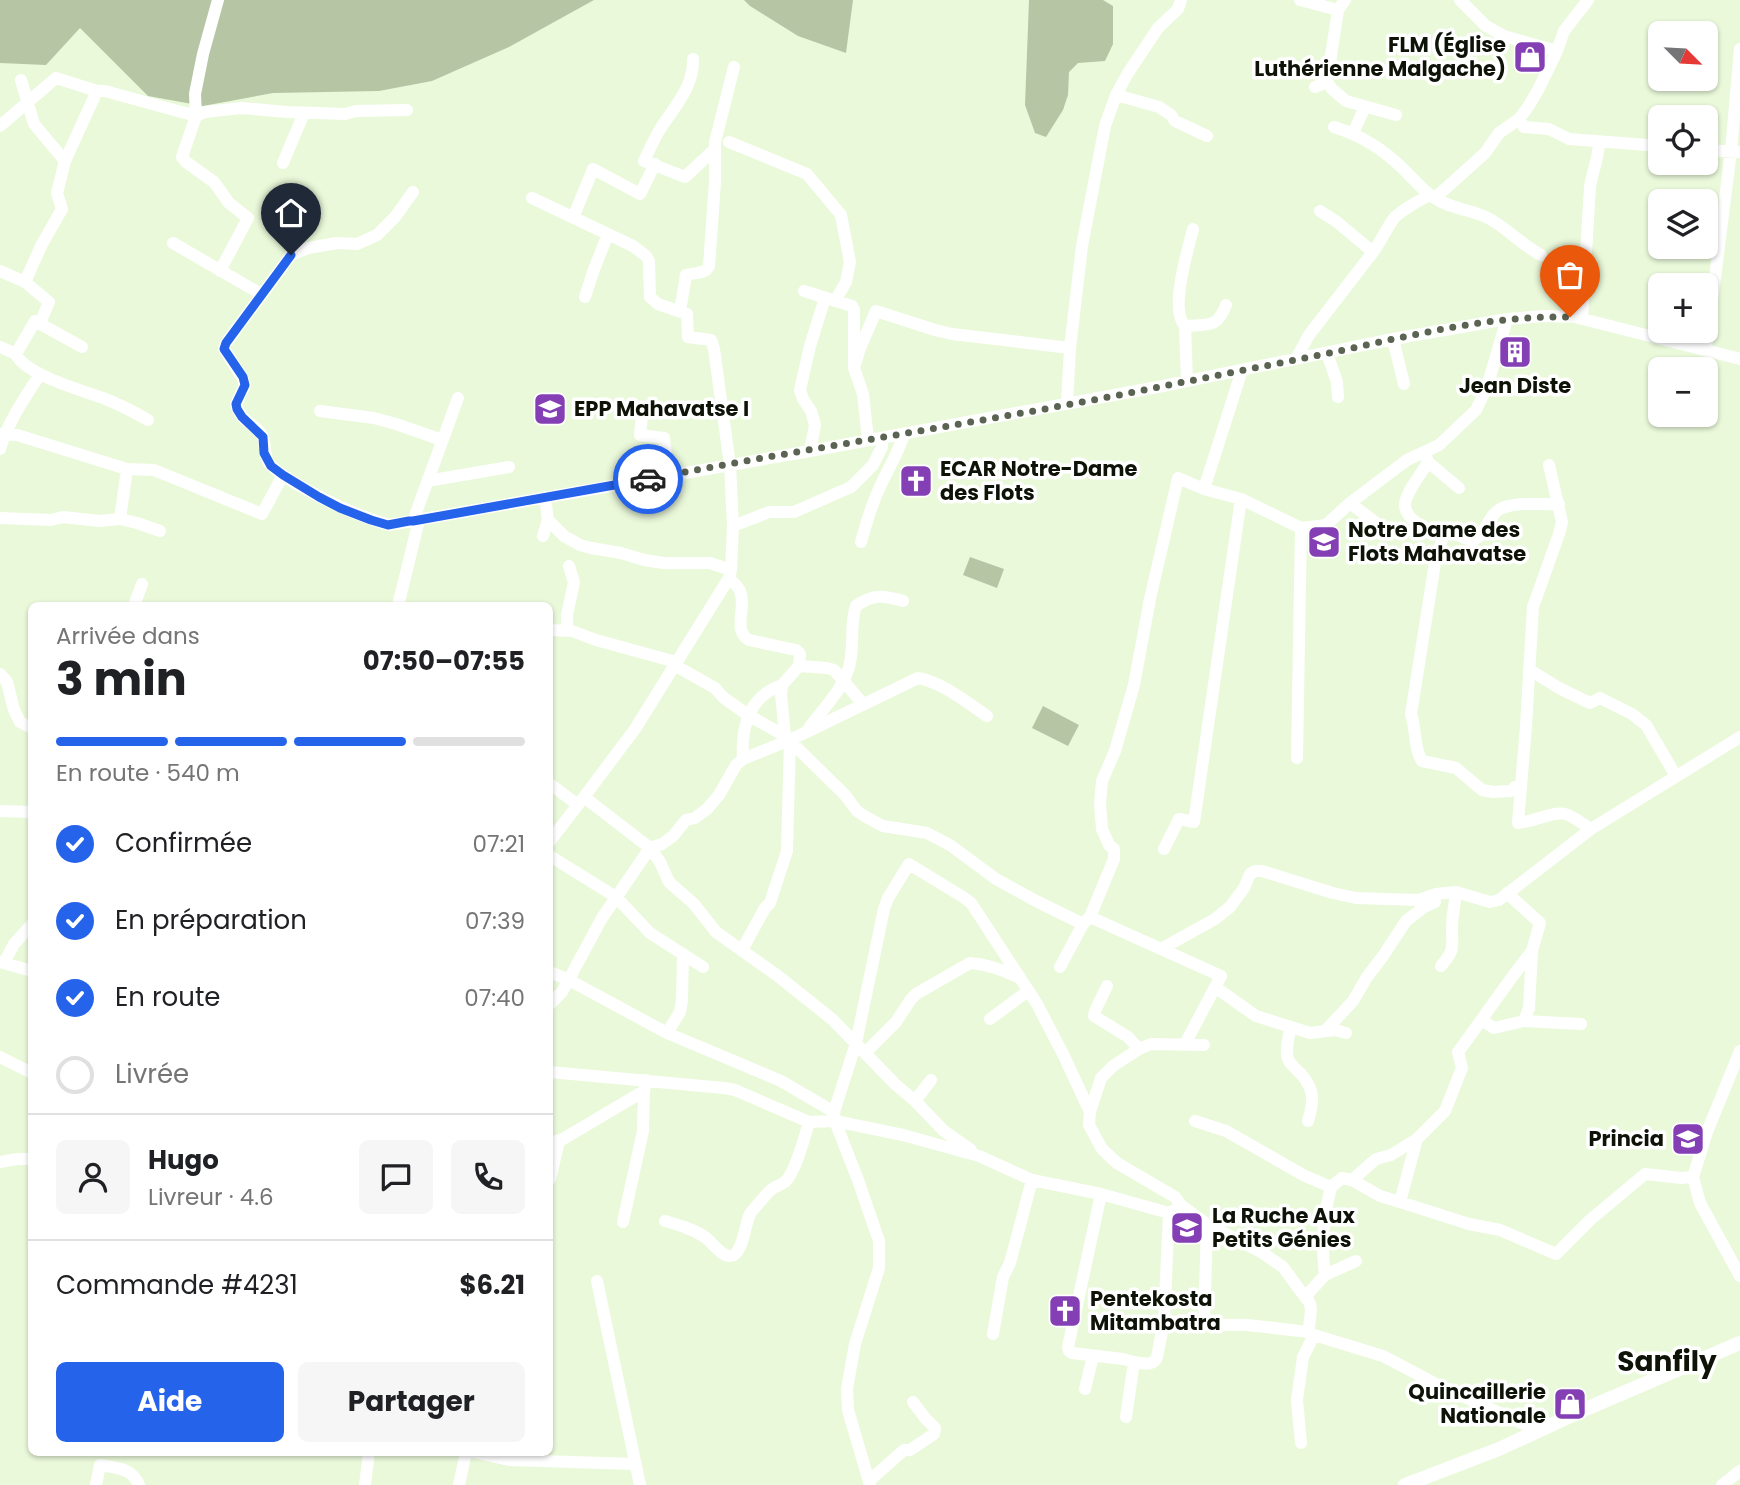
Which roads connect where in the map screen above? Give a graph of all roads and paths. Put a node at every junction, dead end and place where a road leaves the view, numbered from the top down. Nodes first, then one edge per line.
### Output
1 (218, 0) edge
2 (1181, 0) edge
3 (1300, 0) edge
4 (1460, 0) edge
5 (1588, 0) edge
6 (1342, 5) edge
7 (1740, 49) edge
8 (1557, 51) junction
9 (693, 59) dead end
10 (734, 66) dead end
11 (20, 80) dead end
12 (97, 91) junction
13 (1116, 95) junction
14 (27, 102) junction
15 (1365, 107) junction
16 (407, 110) dead end
17 (304, 113) junction
18 (196, 116) junction
19 (1396, 116) dead end
20 (1519, 119) junction
21 (0, 126) edge
22 (1334, 127) dead end
23 (1353, 133) junction
24 (1207, 136) dead end
25 (729, 142) dead end
26 (1599, 142) junction
27 (1648, 145) edge
28 (715, 149) junction
29 (1735, 152) edge
30 (65, 161) junction
31 (283, 163) dead end
32 (654, 164) junction
33 (413, 192) dead end
34 (1432, 197) junction
35 (532, 198) dead end
36 (1320, 211) dead end
37 (573, 218) junction
38 (1193, 229) dead end
39 (608, 234) junction
40 (173, 243) dead end
41 (1373, 252) junction
42 (1541, 255) dead end
43 (0, 271) edge
44 (220, 271) junction
45 (25, 282) junction
46 (803, 291) dead end
47 (261, 294) junction
48 (585, 297) dead end
49 (830, 300) junction
50 (1226, 305) dead end
51 (680, 311) junction
52 (1507, 319) junction
53 (1582, 319) junction
54 (40, 323) junction
55 (1185, 326) junction
56 (1393, 339) junction
57 (0, 347) edge
58 (82, 347) dead end
59 (1070, 348) junction
60 (1706, 349) junction
61 (1327, 353) junction
62 (16, 354) junction
63 (1296, 359) junction
64 (1740, 359) edge
65 (854, 368) junction
66 (1242, 370) junction
67 (40, 374) junction
68 (1187, 381) junction
69 (1404, 384) dead end
70 (1338, 397) dead end
71 (458, 398) dead end
72 (1067, 404) junction
73 (320, 411) dead end
74 (642, 416) dead end
75 (148, 420) dead end
76 (2, 434) edge
77 (904, 434) junction
78 (882, 438) junction
79 (442, 440) junction
80 (868, 440) junction
81 (0, 449) edge
82 (810, 451) junction
83 (1427, 458) junction
84 (730, 465) junction
85 (1549, 465) dead end
86 (509, 467) dead end
87 (127, 469) junction
88 (283, 475) junction
89 (668, 475) junction
90 (428, 479) junction
91 (1459, 488) dead end
92 (1204, 489) junction
93 (545, 497) junction
94 (1241, 499) junction
95 (1350, 503) junction
96 (1559, 504) junction
97 (0, 518) edge
98 (120, 519) junction
99 (548, 520) junction
100 (416, 521) junction
101 (1374, 522) dead end
102 (733, 526) junction
103 (1301, 528) junction
104 (160, 531) dead end
105 (1444, 533) junction
106 (543, 536) dead end
107 (861, 542) dead end
108 (569, 566) dead end
109 (730, 574) junction
110 (142, 584) dead end
111 (903, 601) dead end
112 (135, 602) edge
113 (399, 602) edge
114 (553, 630) edge
115 (567, 630) junction
116 (675, 664) junction
117 (799, 666) junction
118 (1530, 670) junction
119 (0, 674) edge
120 (844, 680) junction
121 (782, 685) junction
122 (863, 704) junction
123 (748, 715) junction
124 (987, 716) dead end
125 (28, 726) edge
126 (807, 732) junction
127 (1740, 737) edge
128 (787, 738) junction
129 (1297, 758) dead end
130 (743, 759) junction
131 (1676, 776) junction
132 (553, 786) edge
133 (1521, 787) junction
134 (581, 801) junction
135 (0, 811) edge
136 (28, 812) edge
137 (1591, 829) junction
138 (553, 837) edge
139 (650, 848) junction
140 (1164, 849) dead end
141 (553, 858) edge
142 (1456, 892) junction
143 (1507, 893) junction
144 (616, 897) junction
145 (1086, 920) junction
146 (28, 928) edge
147 (1161, 949) junction
148 (742, 950) junction
149 (1532, 951) junction
150 (683, 954) junction
151 (2, 963) edge
152 (703, 967) dead end
153 (1060, 967) dead end
154 (1441, 967) dead end
155 (28, 970) edge
156 (553, 973) edge
157 (1018, 978) junction
158 (569, 981) junction
159 (1107, 986) dead end
160 (1215, 988) junction
161 (1028, 991) junction
162 (553, 1001) edge
163 (989, 1019) dead end
164 (1482, 1020) junction
165 (1524, 1021) junction
166 (1581, 1024) dead end
167 (1290, 1028) junction
168 (1326, 1030) junction
169 (667, 1033) junction
170 (1346, 1033) dead end
171 (856, 1043) junction
172 (1185, 1044) junction
173 (1204, 1045) dead end
174 (1139, 1049) junction
175 (1740, 1051) edge
176 (865, 1053) junction
177 (0, 1057) edge
178 (28, 1071) edge
179 (553, 1072) edge
180 (931, 1080) dead end
181 (645, 1086) junction
182 (915, 1101) junction
183 (1090, 1112) junction
184 (835, 1116) junction
185 (1195, 1121) dead end
186 (1308, 1121) dead end
187 (809, 1122) junction
188 (1417, 1139) junction
189 (554, 1142) edge
190 (979, 1156) junction
191 (28, 1158) edge
192 (0, 1162) edge
193 (1693, 1177) junction
194 (1032, 1180) junction
195 (1352, 1180) junction
196 (1331, 1187) junction
197 (1101, 1194) junction
198 (1400, 1202) junction
199 (1182, 1206) junction
200 (1169, 1213) junction
201 (665, 1221) dead end
202 (623, 1222) dead end
203 (1207, 1224) junction
204 (1356, 1261) dead end
205 (1325, 1275) junction
206 (1740, 1276) edge
207 (597, 1281) dead end
208 (1305, 1297) junction
209 (1164, 1321) junction
210 (1204, 1325) junction
211 (993, 1334) dead end
212 (1311, 1334) junction
213 (1740, 1343) edge
214 (1093, 1356) junction
215 (1134, 1362) junction
216 (1086, 1389) dead end
217 (913, 1402) dead end
218 (1126, 1417) dead end
219 (1532, 1435) junction
220 (1301, 1443) dead end
221 (369, 1456) edge
222 (465, 1456) edge
223 (514, 1456) edge
224 (636, 1464) junction
225 (1740, 1471) edge
226 (869, 1483) edge
227 (96, 1485) edge
228 (139, 1485) edge
229 (365, 1485) edge
230 (459, 1485) edge
231 (640, 1485) edge
232 (1405, 1485) edge
233 (1722, 1485) edge

1 - 18 street
2 - 13 street
3 - 6 street
4 - 8 street
5 - 8 street
6 - 15 street
7 - 29 street
8 - 20 street
9 - 32 street
10 - 28 street
11 - 14 street
12 - 14 street
12 - 18 street
12 - 30 street
13 - 24 street
13 - 59 street
14 - 21 street
14 - 30 street
15 - 19 street
15 - 23 street
16 - 17 street
17 - 18 street
17 - 31 street
18 - 44 street
20 - 26 street
20 - 34 street
22 - 23 street
23 - 34 street
25 - 49 street
26 - 27 street
26 - 53 street
28 - 32 street
28 - 51 street
29 - 60 street
30 - 45 street
32 - 37 street
33 - 47 street
34 - 41 street
34 - 42 street
35 - 37 street
36 - 41 street
37 - 39 street
38 - 55 street
39 - 48 street
39 - 51 street
40 - 44 street
41 - 63 street
43 - 45 street
44 - 47 street
45 - 54 street
46 - 49 street
47 - 88 street
49 - 65 street
49 - 82 street
50 - 55 street
51 - 84 street
52 - 53 street
52 - 56 street
52 - 83 street
53 - 60 street
54 - 58 street
54 - 62 street
55 - 68 street
56 - 61 street
56 - 69 street
57 - 62 street
59 - 65 street
59 - 72 street
60 - 64 street
61 - 63 street
61 - 70 street
62 - 67 street
63 - 66 street
65 - 80 street
66 - 68 street
66 - 92 street
67 - 75 street
67 - 76 street
68 - 72 street
71 - 79 street
72 - 77 street
73 - 79 street
74 - 89 street
76 - 81 street
76 - 87 street
77 - 78 street
77 - 107 street
78 - 80 street
78 - 102 street
79 - 90 street
80 - 82 street
82 - 84 street
83 - 91 street
83 - 95 street
83 - 105 street
84 - 89 street
84 - 102 street
85 - 96 street
86 - 90 street
87 - 88 street
87 - 98 street
88 - 100 street
89 - 93 street
90 - 100 street
92 - 94 street
92 - 145 street
93 - 99 street
93 - 100 street
94 - 103 street
94 - 140 street
95 - 101 street
95 - 103 street
96 - 105 street
96 - 118 street
97 - 98 street
98 - 104 street
99 - 106 street
99 - 109 street
100 - 113 street
102 - 109 street
103 - 129 street
105 - 133 street
108 - 115 street
109 - 116 street
109 - 117 street
110 - 112 street
111 - 120 street
114 - 115 street
115 - 116 street
116 - 123 street
116 - 134 street
117 - 120 street
117 - 121 street
118 - 131 street
118 - 133 street
119 - 125 street
120 - 122 street
120 - 126 street
121 - 123 street
121 - 128 street
122 - 124 street
122 - 126 street
123 - 128 street
123 - 130 street
126 - 128 street
127 - 131 street
128 - 130 street
128 - 145 street
128 - 148 street
130 - 139 street
131 - 137 street
132 - 134 street
133 - 137 street
134 - 138 street
134 - 139 street
135 - 136 street
137 - 143 street
139 - 144 street
139 - 148 street
141 - 144 street
142 - 143 street
142 - 147 street
142 - 154 street
142 - 168 street
143 - 149 street
144 - 150 street
144 - 158 street
145 - 147 street
145 - 153 street
146 - 151 street
147 - 160 street
148 - 171 street
149 - 164 street
149 - 165 street
150 - 152 street
150 - 169 street
151 - 155 street
156 - 158 street
157 - 161 street
157 - 171 street
157 - 176 street
158 - 162 street
158 - 169 street
159 - 174 street
160 - 167 street
160 - 172 street
161 - 163 street
161 - 183 street
164 - 165 street
164 - 188 street
165 - 166 street
167 - 168 street
167 - 186 street
168 - 170 street
169 - 184 street
171 - 176 street
171 - 184 street
172 - 173 street
172 - 174 street
174 - 183 street
175 - 193 street
176 - 182 street
177 - 178 street
179 - 181 street
180 - 182 street
181 - 187 street
181 - 189 street
181 - 202 street
182 - 190 street
183 - 199 street
184 - 187 street
184 - 190 street
184 - 226 street
185 - 196 street
187 - 201 street
188 - 195 street
188 - 198 street
190 - 194 street
191 - 192 street
193 - 198 street
193 - 206 street
194 - 197 street
194 - 211 street
195 - 196 street
195 - 198 street
196 - 205 street
197 - 200 street
197 - 214 street
199 - 200 street
199 - 203 street
200 - 209 street
203 - 208 street
203 - 210 street
204 - 205 street
205 - 208 street
207 - 224 street
208 - 212 street
209 - 210 street
209 - 215 street
210 - 212 street
212 - 219 street
212 - 220 street
213 - 219 main road
214 - 215 street
214 - 216 street
215 - 218 street
217 - 226 street
219 - 232 main road
221 - 229 street
222 - 230 street
223 - 224 street
224 - 231 street
225 - 233 street
227 - 228 street

